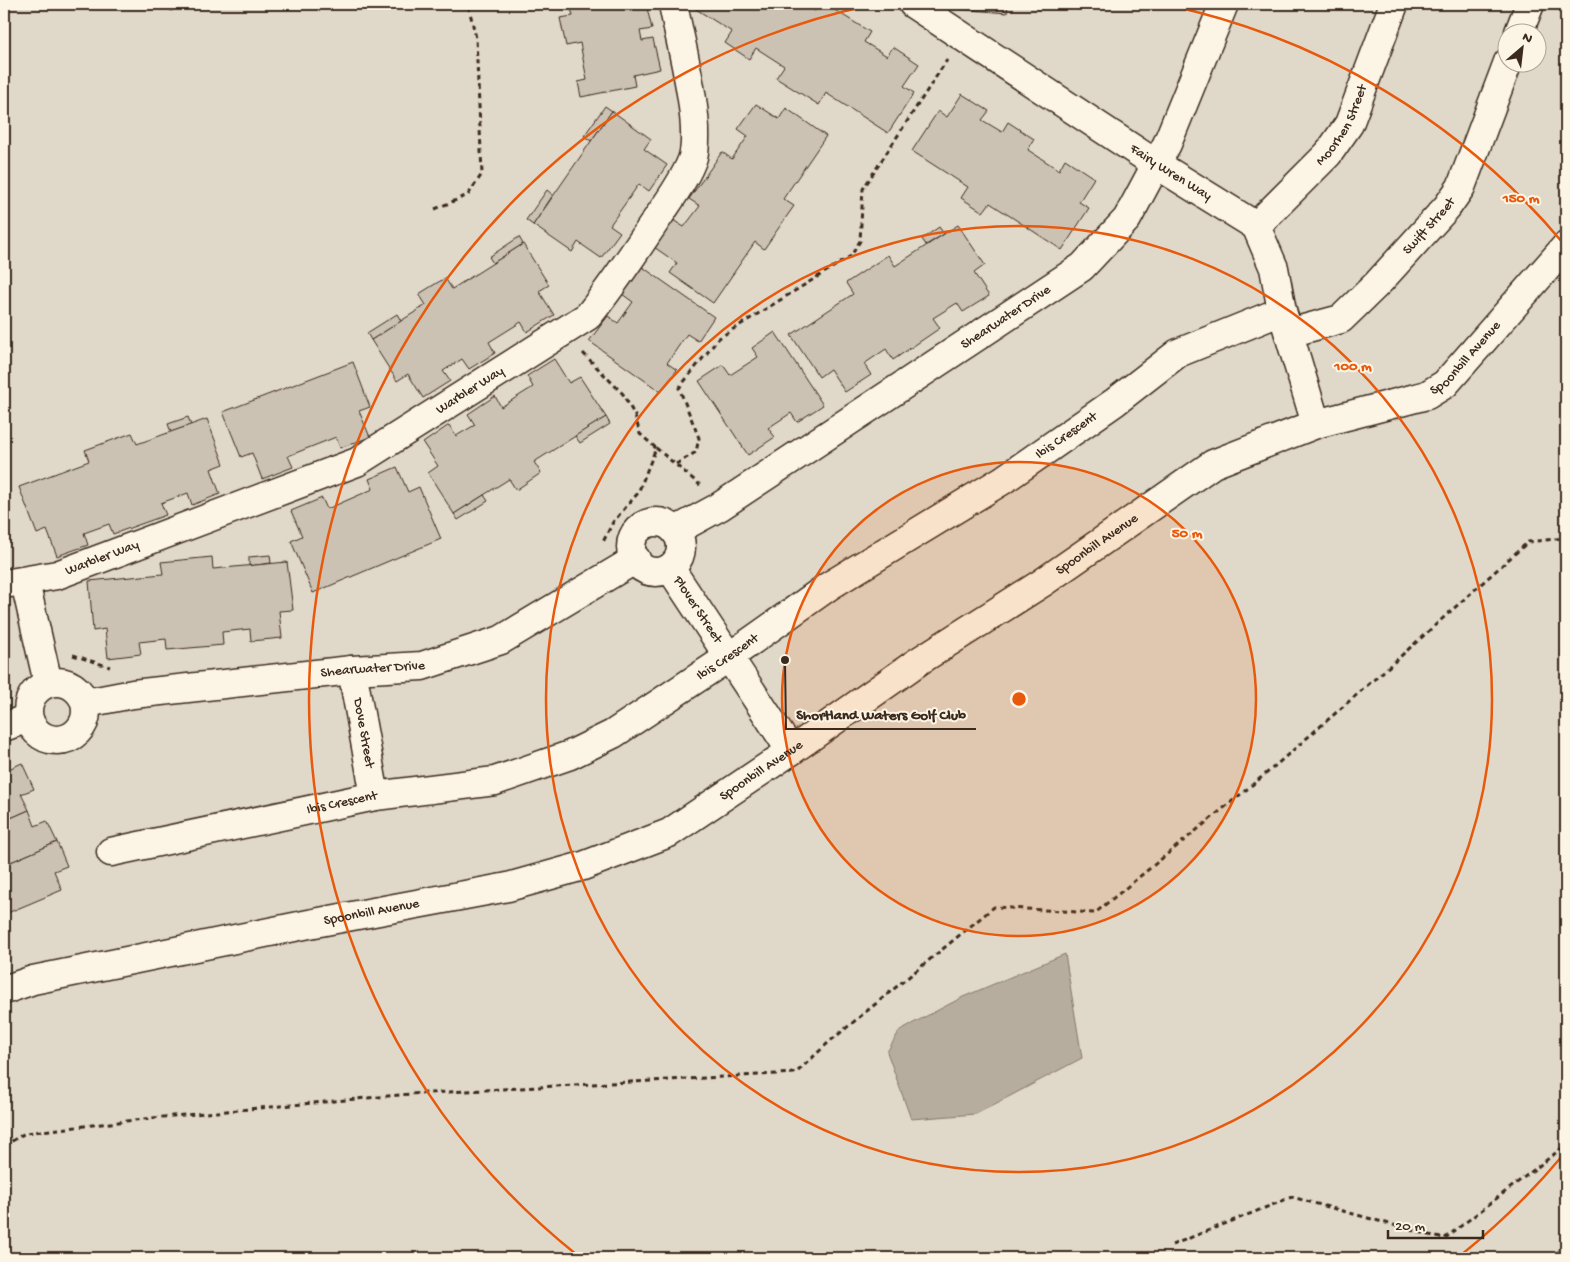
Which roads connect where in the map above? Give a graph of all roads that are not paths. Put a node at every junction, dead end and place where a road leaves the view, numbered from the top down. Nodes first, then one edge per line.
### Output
1 (673, 4) edge
2 (913, 4) edge
3 (1224, 4) edge
4 (1394, 4) edge
5 (1530, 4) edge
6 (1523, 22) edge
7 (1504, 72) edge
8 (1156, 164) junction
9 (1256, 226) junction
10 (1566, 246) edge
11 (1286, 322) junction
12 (1316, 424) junction
13 (675, 531) junction
14 (636, 559) junction
15 (670, 568) junction
16 (14, 583) edge
17 (729, 657) junction
18 (352, 670) junction
19 (48, 683) junction
20 (86, 703) junction
21 (16, 722) edge
22 (791, 751) junction
23 (375, 796) junction
24 (111, 852) dead end
25 (4, 990) edge

1 - 16 street, Warbler Way
2 - 8 street, Fairy Wren Way
3 - 8 street, Shearwater Drive
4 - 9 street, Moorhen Street
5 - 6 street
7 - 11 street, Swift Street
8 - 9 street, Fairy Wren Way
8 - 13 street, Shearwater Drive
9 - 11 street
10 - 12 street, Spoonbill Avenue
11 - 12 street
11 - 17 street, Ibis Crescent
12 - 22 street, Spoonbill Avenue
13 - 14 street
13 - 15 street
14 - 15 street
14 - 18 street, Shearwater Drive
15 - 17 street, Plover Street
16 - 19 street
17 - 22 street, Plover Street
17 - 23 street, Ibis Crescent
18 - 20 street, Shearwater Drive
18 - 23 street, Dove Street
19 - 20 street
19 - 21 street
20 - 21 street
22 - 25 street, Spoonbill Avenue
23 - 24 street, Ibis Crescent

